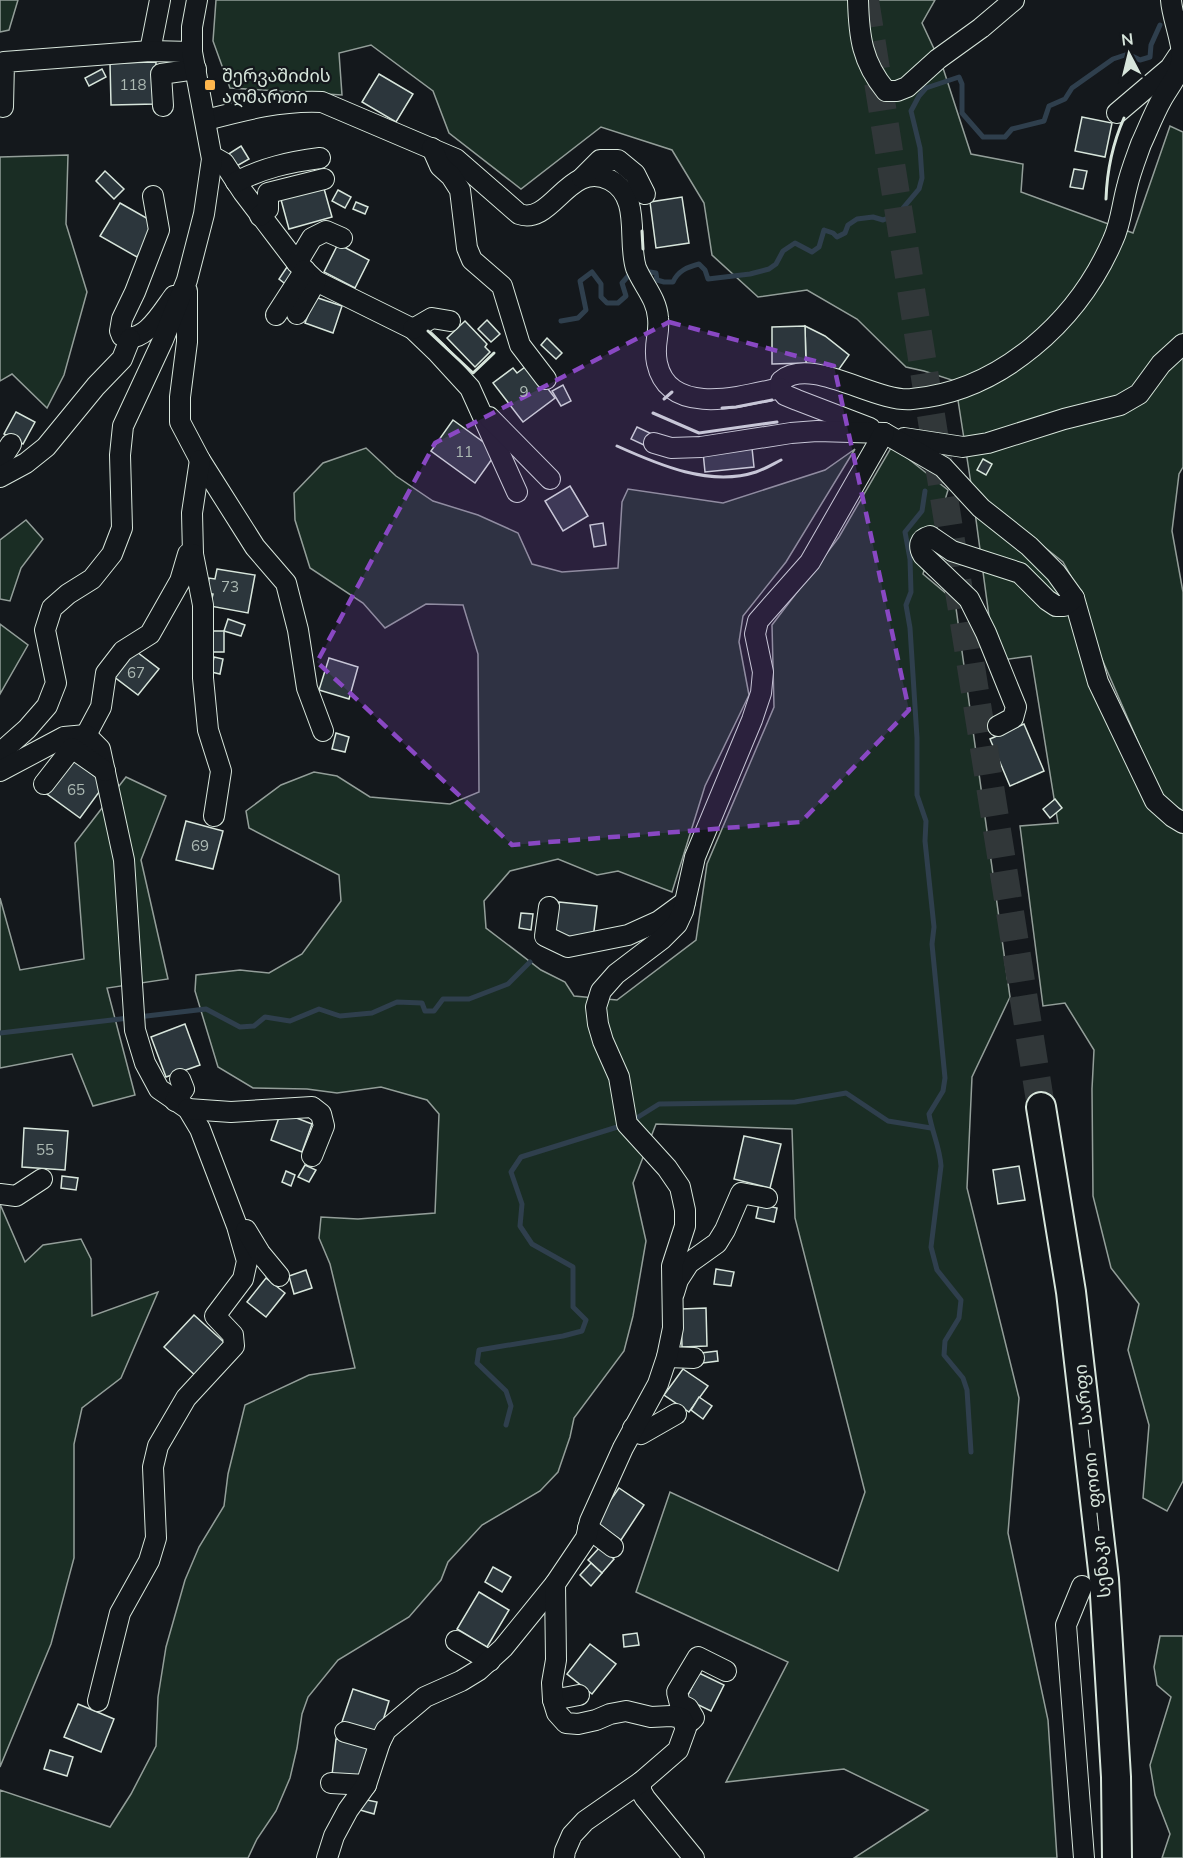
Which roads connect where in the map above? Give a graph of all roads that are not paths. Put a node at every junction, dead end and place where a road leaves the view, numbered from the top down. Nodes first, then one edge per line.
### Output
1 (160, 0) edge
2 (197, 0) edge
3 (858, 0) edge
4 (1014, 0) edge
5 (1171, 0) edge
6 (1176, 29) junction
7 (150, 51) junction
8 (194, 61) junction
9 (1183, 88) edge
10 (1163, 96) junction
11 (163, 106) dead end
12 (3, 107) dead end
13 (1117, 113) dead end
14 (206, 120) junction
15 (432, 148) junction
16 (320, 158) dead end
17 (212, 159) junction
18 (582, 178) junction
19 (324, 179) dead end
20 (236, 182) junction
21 (645, 194) dead end
22 (153, 196) dead end
23 (260, 216) junction
24 (342, 238) dead end
25 (306, 272) junction
26 (187, 280) junction
27 (297, 314) dead end
28 (276, 315) dead end
29 (450, 321) dead end
30 (413, 329) junction
31 (130, 339) junction
32 (1183, 344) edge
33 (847, 369) dead end
34 (546, 379) dead end
35 (780, 388) junction
36 (869, 391) junction
37 (481, 408) junction
38 (884, 433) junction
39 (654, 443) dead end
40 (11, 444) dead end
41 (200, 460) junction
42 (0, 461) edge
43 (0, 477) edge
44 (550, 479) dead end
45 (517, 492) dead end
46 (193, 554) junction
47 (1074, 598) junction
48 (998, 726) dead end
49 (323, 731) dead end
50 (86, 735) junction
51 (0, 753) edge
52 (0, 771) edge
53 (105, 771) junction
54 (44, 784) dead end
55 (214, 816) dead end
56 (1183, 823) edge
57 (685, 902) junction
58 (549, 907) dead end
59 (180, 1079) dead end
60 (181, 1105) junction
61 (1041, 1107) tunnel mouth
62 (312, 1156) dead end
63 (42, 1179) dead end
64 (0, 1194) edge
65 (767, 1198) dead end
66 (237, 1226) junction
67 (279, 1276) dead end
68 (672, 1301) junction
69 (667, 1357) junction
70 (694, 1358) dead end
71 (676, 1414) dead end
72 (633, 1428) junction
73 (588, 1528) junction
74 (613, 1547) dead end
75 (555, 1584) junction
76 (1082, 1586) dead end
77 (456, 1641) dead end
78 (490, 1660) junction
79 (726, 1671) dead end
80 (579, 1695) dead end
81 (553, 1700) junction
82 (98, 1701) dead end
83 (686, 1728) junction
84 (345, 1732) dead end
85 (380, 1742) junction
86 (641, 1782) junction
87 (331, 1783) dead end
88 (366, 1785) junction
89 (327, 1858) edge
90 (564, 1858) edge
91 (694, 1858) edge
92 (1084, 1858) edge
93 (1117, 1858) edge

1 - 7 street
2 - 8 street
3 - 4 street
5 - 6 street
6 - 10 street
6 - 13 street
7 - 8 street
7 - 12 street
8 - 11 street
8 - 14 street
9 - 10 street
10 - 36 street
14 - 15 street
14 - 17 street
15 - 18 street
15 - 34 street
16 - 20 street
17 - 20 street
17 - 26 street
18 - 21 street
18 - 35 street
19 - 23 street
20 - 23 street
22 - 31 street
23 - 25 street
24 - 25 street
25 - 27 street
25 - 28 street
25 - 30 street
26 - 31 street
26 - 41 street
26 - 51 street
29 - 30 street
30 - 37 street
31 - 43 street
32 - 38 street
33 - 36 street
35 - 36 street
35 - 38 street
37 - 44 street
37 - 45 street
38 - 39 street
38 - 47 street
38 - 57 street
40 - 42 street
41 - 46 street
41 - 49 street
46 - 50 street
46 - 55 street
47 - 48 street
47 - 56 street
50 - 52 street
50 - 53 street
53 - 54 street
53 - 60 street
57 - 58 street
57 - 68 street
59 - 60 street
60 - 62 street
60 - 66 street
61 - 93 highway, სენაკი — ფოთი — სარფი
63 - 64 street
65 - 68 street
66 - 67 street
66 - 82 street
68 - 69 street
69 - 70 street
69 - 72 street
71 - 72 street
72 - 73 street
73 - 74 street
73 - 75 street
75 - 78 street
75 - 81 street
76 - 92 street
77 - 78 street
78 - 85 street
79 - 83 street
80 - 81 street
81 - 83 street
83 - 86 street
84 - 85 street
85 - 88 street
86 - 90 street
86 - 91 street
87 - 88 street
88 - 89 street

